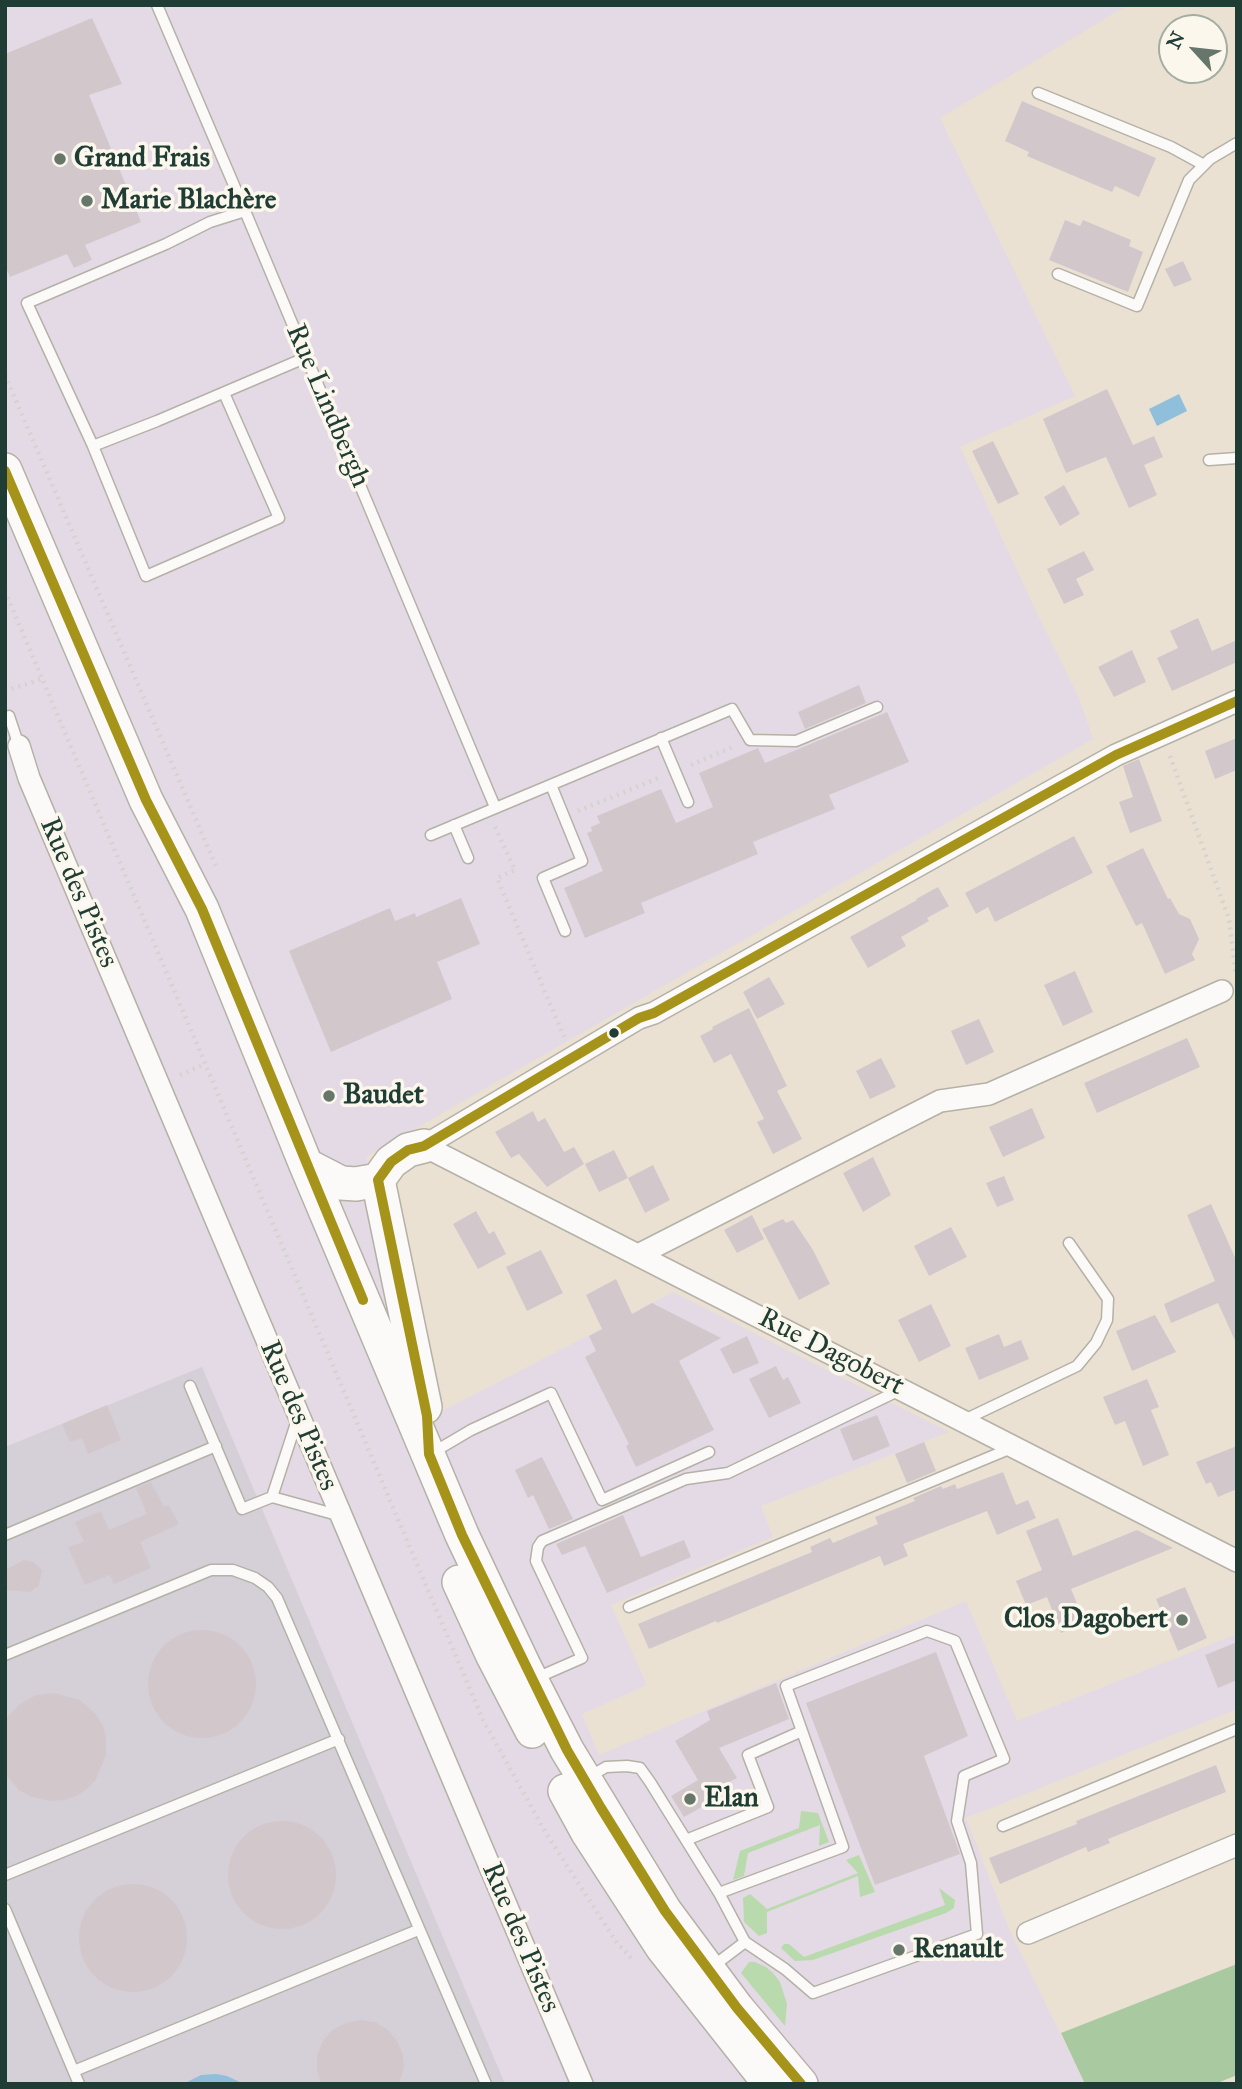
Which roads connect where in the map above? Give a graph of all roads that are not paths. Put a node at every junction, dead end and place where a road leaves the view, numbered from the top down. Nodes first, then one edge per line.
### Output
1 (157, 5) edge
2 (1038, 93) dead end
3 (1237, 143) edge
4 (1204, 165) junction
5 (245, 211) junction
6 (1058, 274) dead end
7 (307, 357) junction
8 (224, 393) junction
9 (93, 446) junction
10 (1237, 458) edge
11 (1209, 460) dead end
12 (5, 470) edge
13 (1237, 701) edge
14 (877, 707) dead end
15 (7, 713) edge
16 (662, 738) junction
17 (19, 746) joint
18 (551, 785) junction
19 (146, 800) junction
20 (688, 803) dead end
21 (491, 809) junction
22 (454, 825) junction
23 (431, 835) dead end
24 (468, 858) dead end
25 (565, 930) dead end
26 (1229, 987) edge
27 (424, 1146) junction
28 (306, 1165) junction
29 (378, 1180) junction
30 (1069, 1243) dead end
31 (638, 1255) junction
32 (190, 1387) dead end
33 (901, 1390) junction
34 (298, 1417) junction
35 (962, 1421) junction
36 (216, 1446) junction
37 (1014, 1447) junction
38 (709, 1452) dead end
39 (429, 1454) junction
40 (272, 1497) junction
41 (341, 1516) junction
42 (5, 1535) edge
43 (1237, 1561) edge
44 (629, 1607) dead end
45 (5, 1655) edge
46 (531, 1680) junction
47 (1237, 1729) edge
48 (802, 1731) junction
49 (339, 1739) junction
50 (575, 1786) junction
51 (1003, 1826) dead end
52 (686, 1840) junction
53 (1237, 1845) edge
54 (5, 1875) edge
55 (719, 1893) junction
56 (5, 1909) edge
57 (418, 1930) junction
58 (1028, 1933) dead end
59 (745, 1942) junction
60 (700, 1977) junction
61 (74, 2071) junction
62 (79, 2084) edge
63 (486, 2084) edge
64 (582, 2084) edge
65 (770, 2084) edge
66 (801, 2084) edge

1 - 5 lane, Rue Lindbergh
2 - 4 lane
3 - 4 lane
4 - 6 lane
5 - 7 lane, Rue Lindbergh
5 - 9 lane
7 - 8 lane
7 - 21 lane, Rue Lindbergh
8 - 9 lane
8 - 9 lane
10 - 11 lane
12 - 19 main road
13 - 27 street
14 - 16 lane
15 - 17 lane
16 - 18 lane
16 - 20 lane
17 - 34 street, Rue des Pistes
18 - 21 lane
18 - 25 lane
19 - 28 main road
19 - 50 main road
21 - 22 lane
22 - 23 lane
22 - 24 lane
26 - 31 street
27 - 29 main road
27 - 31 street, Rue Dagobert
28 - 29 main road
28 - 39 main road
29 - 39 main road
30 - 35 lane
31 - 33 street, Rue Dagobert
32 - 36 lane
33 - 35 street, Rue Dagobert
33 - 46 lane
34 - 40 lane
34 - 41 street, Rue des Pistes
35 - 37 street, Rue Dagobert
36 - 40 lane
36 - 42 lane
37 - 43 street, Rue Dagobert
37 - 44 lane
38 - 39 lane
39 - 46 main road
40 - 41 lane
41 - 64 street, Rue des Pistes
45 - 49 lane
46 - 50 main road
47 - 51 lane
48 - 52 lane
48 - 55 lane
48 - 59 lane
49 - 54 lane
49 - 57 lane
50 - 52 lane
50 - 60 main road
52 - 55 lane
53 - 58 street
55 - 59 lane
56 - 61 lane
57 - 61 lane
57 - 63 lane
59 - 60 lane
60 - 65 main road
60 - 66 main road
61 - 62 lane

